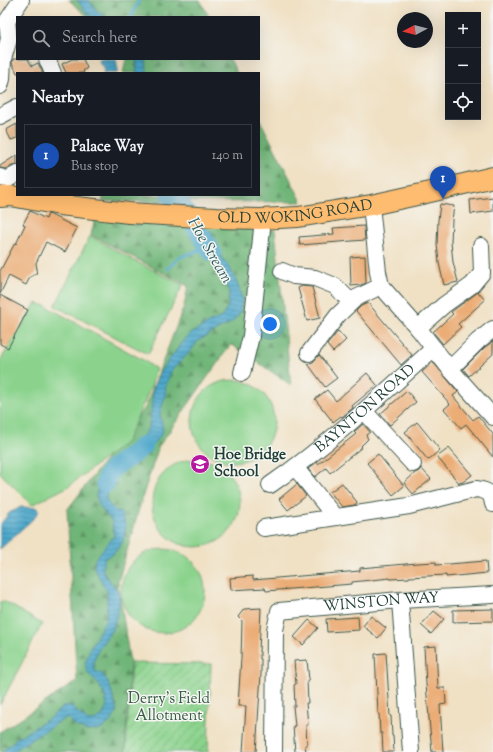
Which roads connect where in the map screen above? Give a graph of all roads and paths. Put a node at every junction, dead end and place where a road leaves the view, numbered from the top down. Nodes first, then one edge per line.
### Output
1 (21, 0) edge
2 (4, 20) edge
3 (13, 40) edge
4 (2, 60) edge
5 (47, 60) edge
6 (53, 72) edge
7 (0, 86) edge
8 (16, 108) edge
9 (0, 116) edge
10 (16, 175) edge
11 (0, 177) edge
12 (493, 177) edge
13 (0, 197) edge
14 (371, 204) junction
15 (263, 219) junction
16 (481, 246) dead end
17 (282, 271) dead end
18 (381, 286) junction
19 (351, 302) junction
20 (418, 328) junction
21 (493, 329) edge
22 (434, 348) junction
23 (308, 353) dead end
24 (450, 369) junction
25 (242, 373) dead end
26 (364, 410) junction
27 (493, 417) edge
28 (413, 464) dead end
29 (295, 467) junction
30 (270, 485) dead end
31 (493, 504) edge
32 (331, 512) dead end
33 (264, 528) dead end
34 (488, 595) edge
35 (400, 600) junction
36 (274, 752) edge
37 (411, 752) edge

1 - 2 street
2 - 3 street
3 - 4 street
4 - 7 street
5 - 6 street
8 - 9 street
10 - 11 street
12 - 14 main road, OLD WOKING ROAD
13 - 15 main road, OLD WOKING ROAD
14 - 15 main road, OLD WOKING ROAD
14 - 18 street
15 - 25 street
16 - 20 street
17 - 19 street
18 - 19 street
18 - 20 street
19 - 23 street
20 - 22 street
21 - 24 street
22 - 24 street
22 - 26 street, BAYNTON ROAD
24 - 27 street
26 - 28 street
26 - 29 street, BAYNTON ROAD
29 - 30 street, BAYNTON ROAD
29 - 32 street
31 - 33 street
34 - 35 street, WINSTON WAY
35 - 36 street, WINSTON WAY
35 - 37 street

